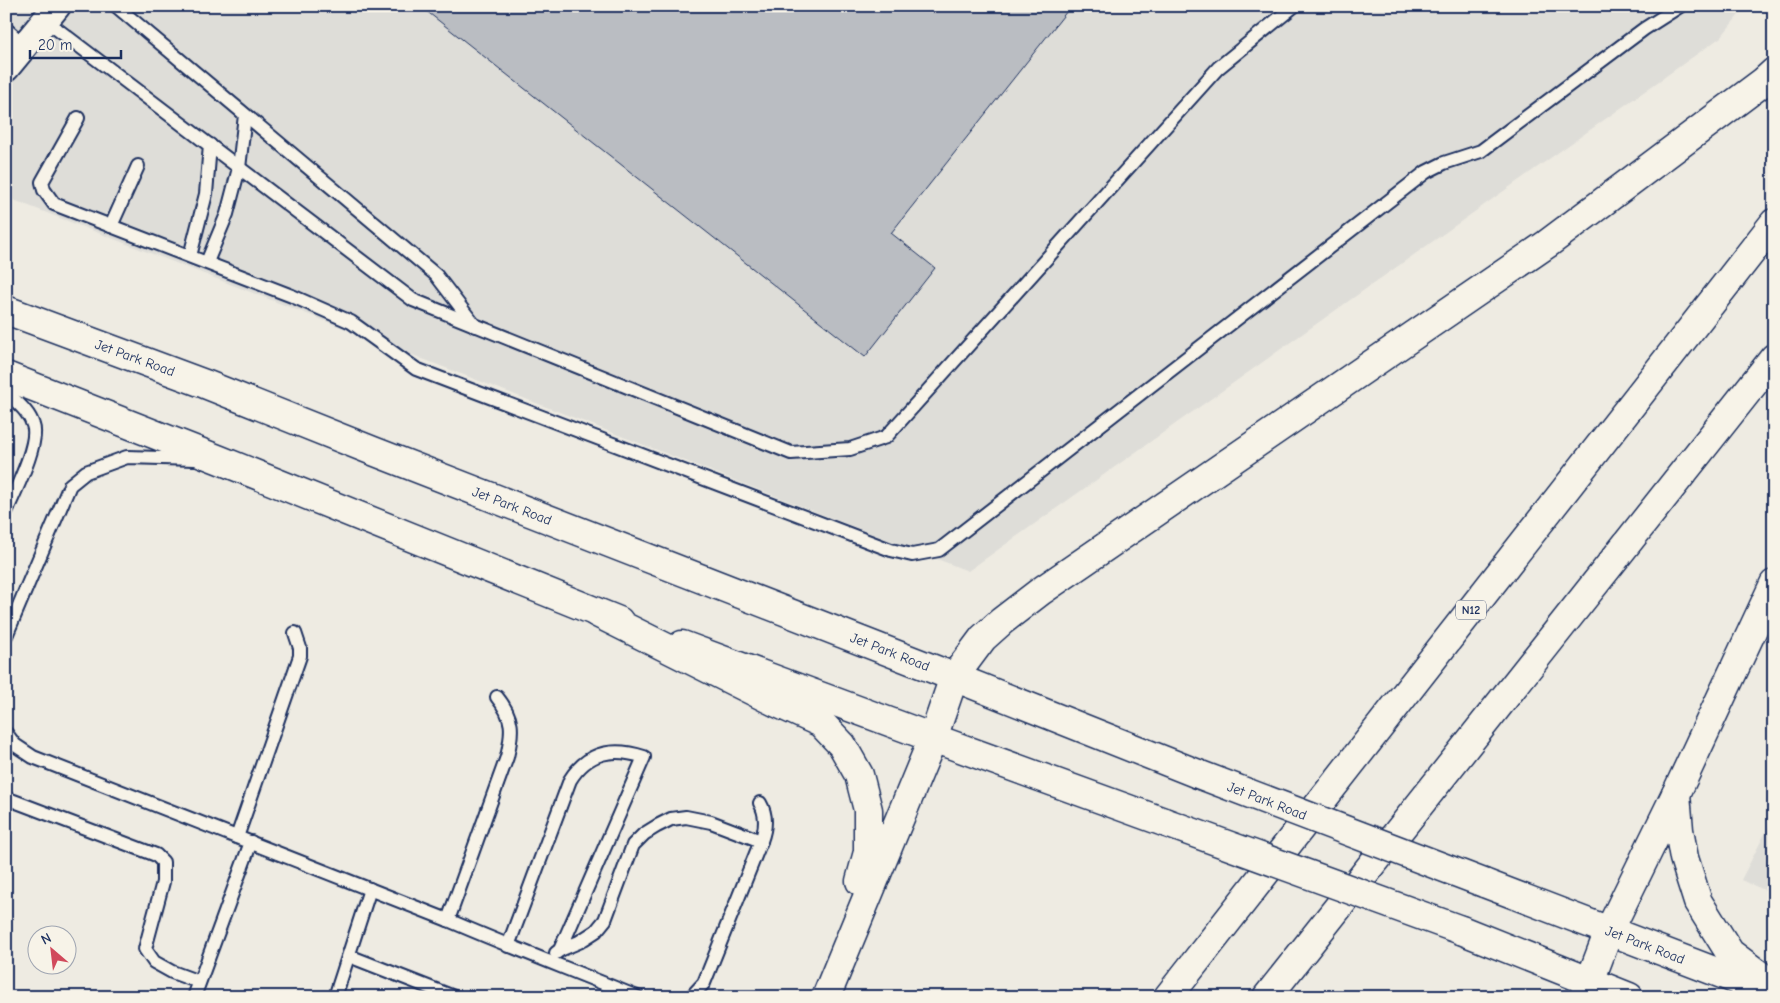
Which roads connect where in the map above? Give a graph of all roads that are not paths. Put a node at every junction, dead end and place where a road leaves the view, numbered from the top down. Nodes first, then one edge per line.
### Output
1 (116, 6) edge
2 (1294, 6) edge
3 (1680, 6) edge
4 (51, 13) edge
5 (15, 37) edge
6 (6, 68) edge
7 (1774, 72) edge
8 (245, 115) junction
9 (78, 118) dead end
10 (210, 145) junction
11 (138, 166) dead end
12 (239, 168) junction
13 (1774, 223) edge
14 (111, 226) junction
15 (190, 256) junction
16 (207, 262) junction
17 (6, 310) edge
18 (475, 326) junction
19 (1774, 358) edge
20 (6, 376) edge
21 (6, 392) edge
22 (220, 460) junction
23 (6, 512) edge
24 (1774, 584) edge
25 (598, 613) junction
26 (295, 633) dead end
27 (6, 636) edge
28 (954, 677) junction
29 (496, 697) dead end
30 (6, 733) edge
31 (933, 738) junction
32 (1676, 794) junction
33 (6, 798) edge
34 (760, 803) dead end
35 (237, 837) junction
36 (761, 841) junction
37 (251, 842) junction
38 (370, 889) junction
39 (448, 920) junction
40 (1609, 931) junction
41 (508, 946) junction
42 (560, 950) junction
43 (349, 956) junction
44 (549, 960) junction
45 (839, 962) junction
46 (199, 982) junction
47 (1774, 986) edge
48 (1587, 989) edge
49 (1774, 994) edge
50 (194, 997) edge
51 (335, 997) edge
52 (454, 997) edge
53 (637, 997) edge
54 (691, 997) edge
55 (826, 997) edge
56 (1168, 997) edge
57 (1268, 997) edge
58 (1629, 997) edge

1 - 8 lane
2 - 18 lane
3 - 16 lane
4 - 5 street
4 - 10 lane
5 - 6 street
7 - 28 main road
8 - 12 lane
8 - 18 lane
9 - 14 lane
10 - 12 lane
10 - 15 lane
11 - 14 lane
12 - 16 lane
12 - 18 lane
13 - 56 main road, N12
14 - 15 lane
15 - 16 lane
17 - 28 main road, Jet Park Road
19 - 57 main road
20 - 22 main road
21 - 23 lane
22 - 25 main road
22 - 27 lane
24 - 32 main road
25 - 31 main road
25 - 45 main road
26 - 35 lane
28 - 31 main road
28 - 40 main road, Jet Park Road, bridge
29 - 39 lane
30 - 35 lane
31 - 45 main road
31 - 48 main road, bridge
32 - 40 main road
32 - 47 main road
33 - 46 lane
34 - 36 lane
35 - 37 lane
36 - 42 lane
36 - 54 lane
37 - 38 lane
37 - 46 lane
38 - 39 lane
38 - 43 lane
39 - 41 lane
40 - 48 main road
40 - 49 main road, Jet Park Road
41 - 42 lane
41 - 44 lane
42 - 44 lane
43 - 51 lane
43 - 52 lane
44 - 53 lane
45 - 55 main road
46 - 50 lane
48 - 58 main road

